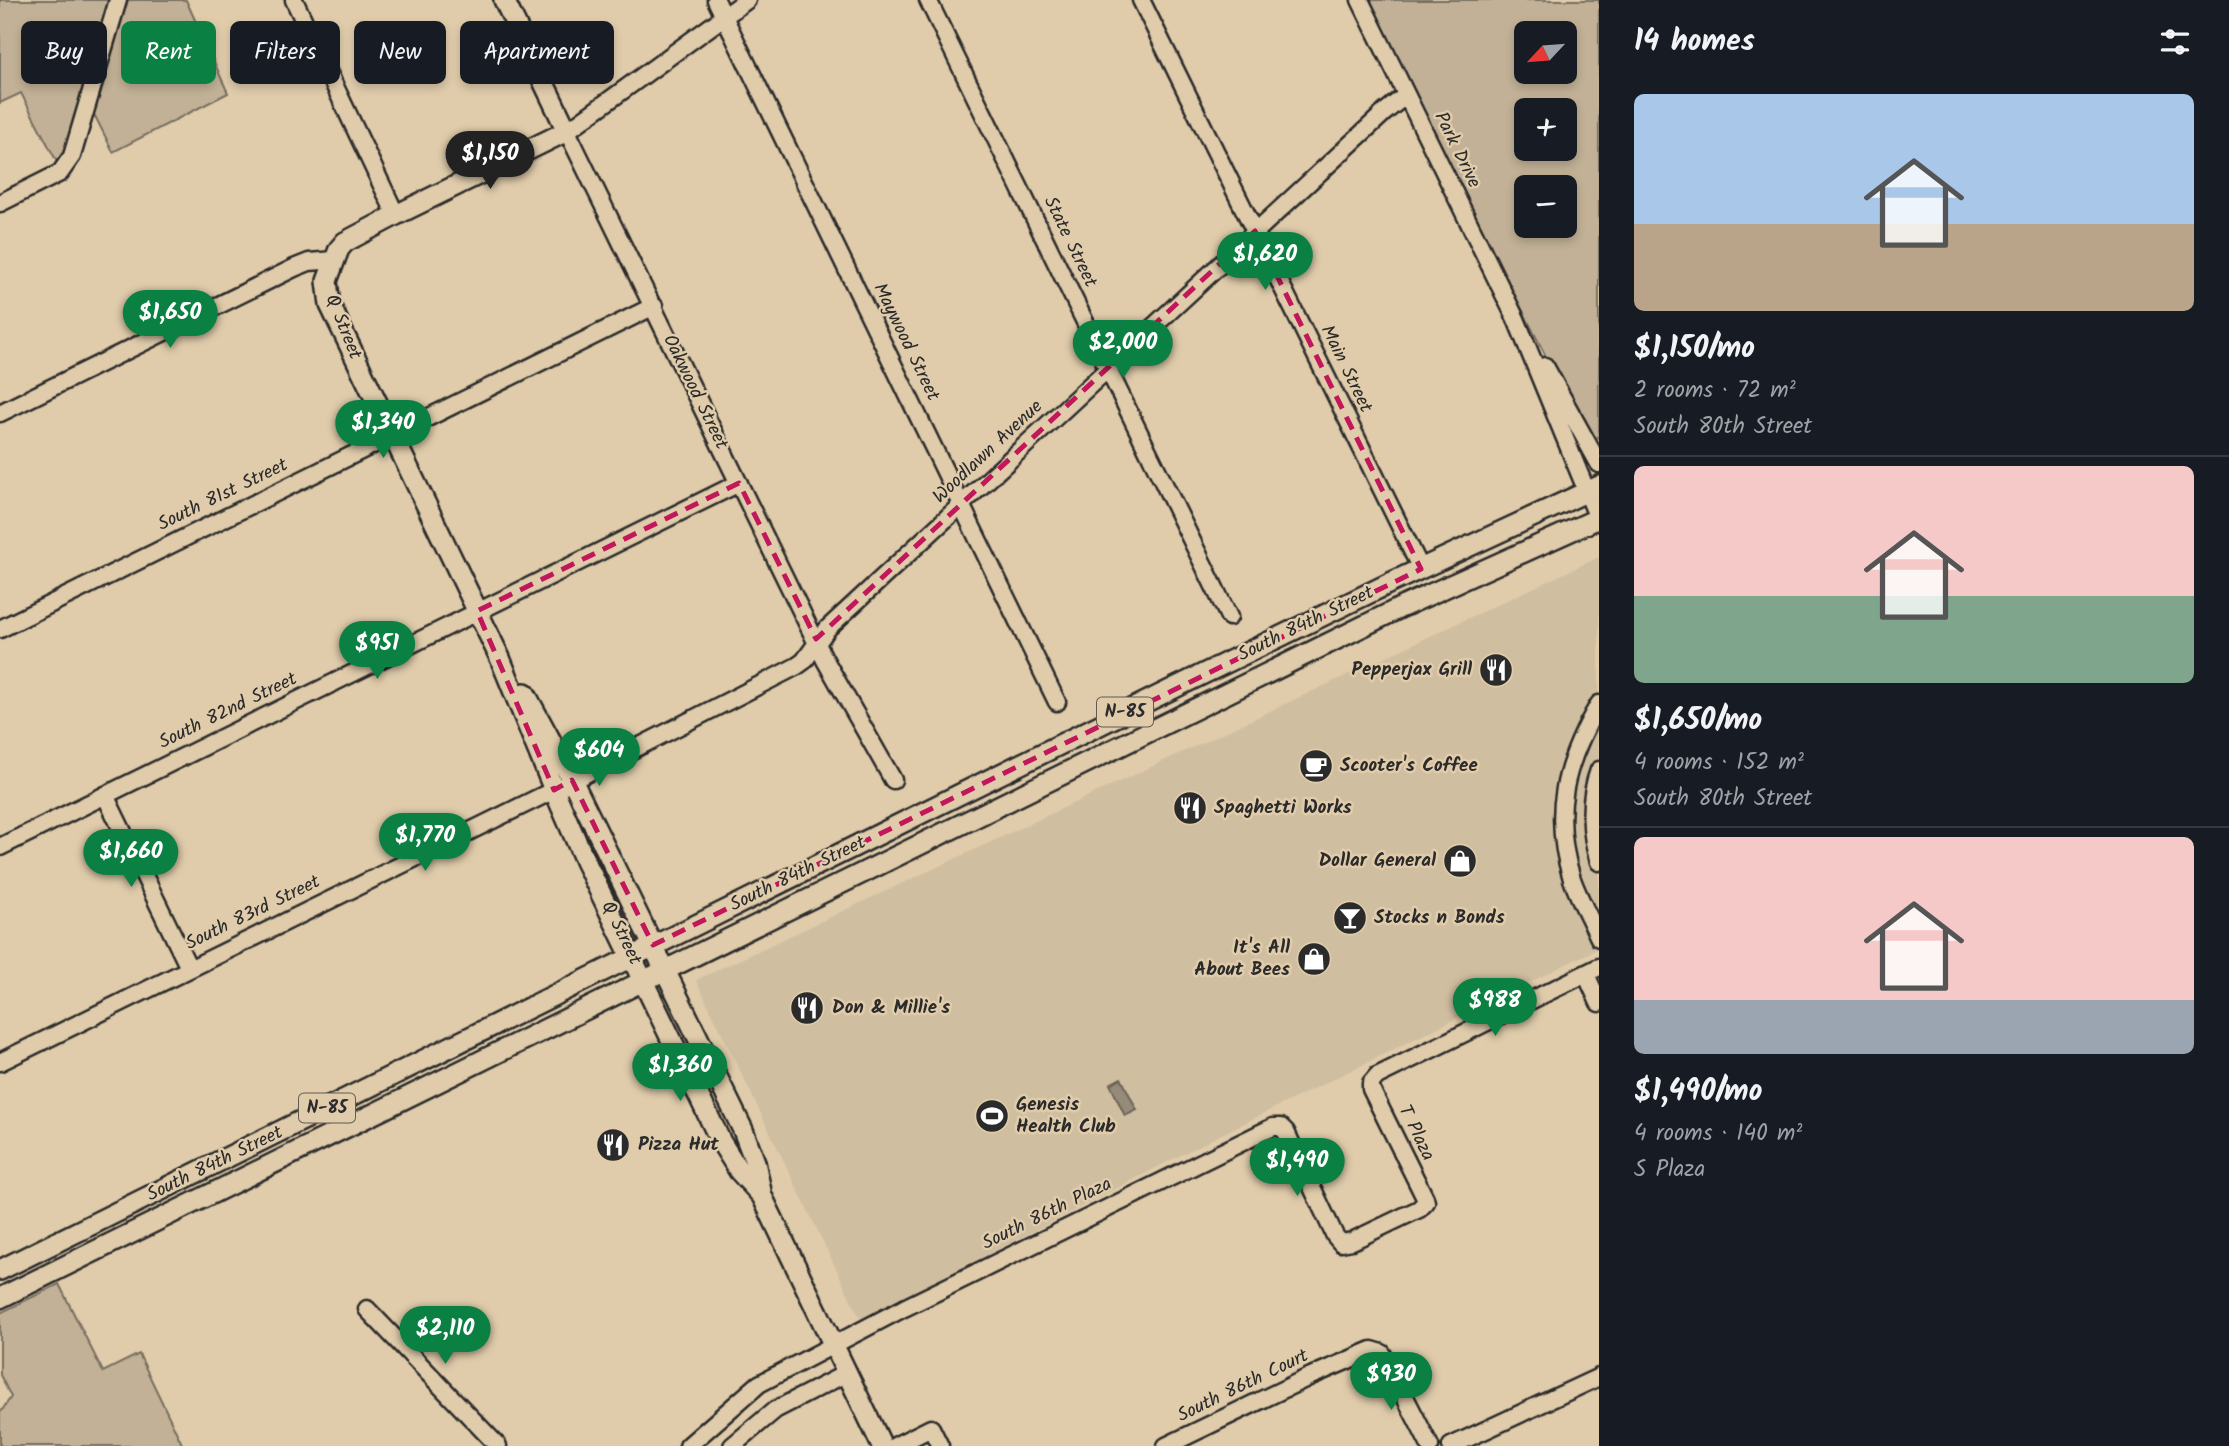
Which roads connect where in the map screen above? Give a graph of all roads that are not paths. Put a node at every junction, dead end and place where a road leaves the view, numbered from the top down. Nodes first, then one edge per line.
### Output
1 (118, 0) edge
2 (293, 0) edge
3 (504, 0) edge
4 (716, 0) edge
5 (747, 0) edge
6 (928, 0) edge
7 (1141, 0) edge
8 (1360, 0) edge
9 (724, 16) junction
10 (1406, 94) junction
11 (567, 131) junction
12 (0, 203) edge
13 (396, 215) junction
14 (1255, 231) junction
15 (335, 260) junction
16 (654, 306) junction
17 (1516, 319) junction
18 (1109, 368) junction
19 (0, 413) edge
20 (392, 434) junction
21 (1599, 464) edge
22 (738, 483) junction
23 (1593, 489) edge
24 (961, 505) junction
25 (1599, 519) edge
26 (1421, 569) junction
27 (477, 611) junction
28 (1228, 617) dead end
29 (0, 629) edge
30 (817, 643) junction
31 (500, 658) junction
32 (1057, 702) dead end
33 (1599, 704) edge
34 (1599, 771) edge
35 (572, 780) junction
36 (893, 780) dead end
37 (554, 790) junction
38 (105, 795) junction
39 (0, 847) edge
40 (1599, 862) edge
41 (1599, 938) edge
42 (653, 945) junction
43 (632, 955) junction
44 (189, 968) junction
45 (665, 968) junction
46 (1592, 971) edge
47 (644, 979) junction
48 (1599, 1003) edge
49 (0, 1062) edge
50 (762, 1196) junction
51 (1341, 1243) joint
52 (0, 1270) edge
53 (0, 1298) edge
54 (367, 1309) dead end
55 (833, 1344) junction
56 (847, 1373) junction
57 (779, 1374) junction
58 (1599, 1377) edge
59 (793, 1401) junction
60 (693, 1444) edge
61 (498, 1446) edge
62 (732, 1446) edge
63 (882, 1446) edge
64 (895, 1446) edge
65 (940, 1446) edge
66 (1166, 1446) edge
67 (1430, 1446) edge
68 (1451, 1446) edge

1 - 12 street
2 - 13 street
3 - 11 main road, Oakwood Street
4 - 9 street, Maywood Street
5 - 9 street
6 - 18 street, State Street
7 - 14 street, Main Street
8 - 10 street, Park Drive
9 - 11 street
9 - 24 street, Maywood Street
10 - 14 street, Woodlawn Avenue
10 - 17 street, Park Drive
11 - 13 main road
11 - 16 street, Oakwood Street
13 - 15 main road
14 - 18 street, Woodlawn Avenue
14 - 26 street, Main Street
15 - 19 street
15 - 20 main road, Q Street
16 - 20 street, South 81st Street
16 - 22 street, Oakwood Street
17 - 21 street, Park Drive
17 - 23 street, Park Drive
18 - 24 street, Woodlawn Avenue
18 - 28 street, State Street
20 - 27 main road, Q Street
20 - 29 street, South 81st Street
22 - 27 street, South 82nd Street
22 - 30 street, Oakwood Street
23 - 25 street, Park Drive
23 - 26 main road, South 84th Street / N-85
24 - 30 street, Woodlawn Avenue
24 - 32 street, Maywood Street
25 - 45 main road, South 84th Street / N-85
26 - 42 main road, South 84th Street / N-85
27 - 31 main road, Q Street
27 - 38 street, South 82nd Street
30 - 35 street, South 83rd Street
30 - 36 street, Oakwood Street
31 - 35 main road, Q Street
31 - 37 main road, Q Street
33 - 41 street
34 - 40 street
35 - 37 street, South 83rd Street
35 - 42 main road, Q Street
37 - 43 main road, Q Street
37 - 44 street, South 83rd Street
38 - 39 street, South 82nd Street
38 - 44 street
42 - 43 main road, South 84th Street / N-85
42 - 45 main road, Q Street
43 - 47 main road, Q Street
43 - 52 main road, South 84th Street / N-85
44 - 49 street, South 83rd Street
45 - 47 main road, South 84th Street / N-85
45 - 50 main road, Q Street
46 - 48 street
46 - 51 street, T Plaza
47 - 50 main road, Q Street
47 - 53 main road, South 84th Street / N-85
50 - 55 main road, Q Street
51 - 55 street, South 86th Plaza
54 - 61 street
55 - 56 main road, Q Street
55 - 57 street, South 86th Plaza
56 - 59 street
56 - 63 main road, Q Street
57 - 59 street
57 - 60 street, South 86th Plaza
58 - 68 street
59 - 62 street
64 - 65 street
66 - 67 street, South 86th Court

